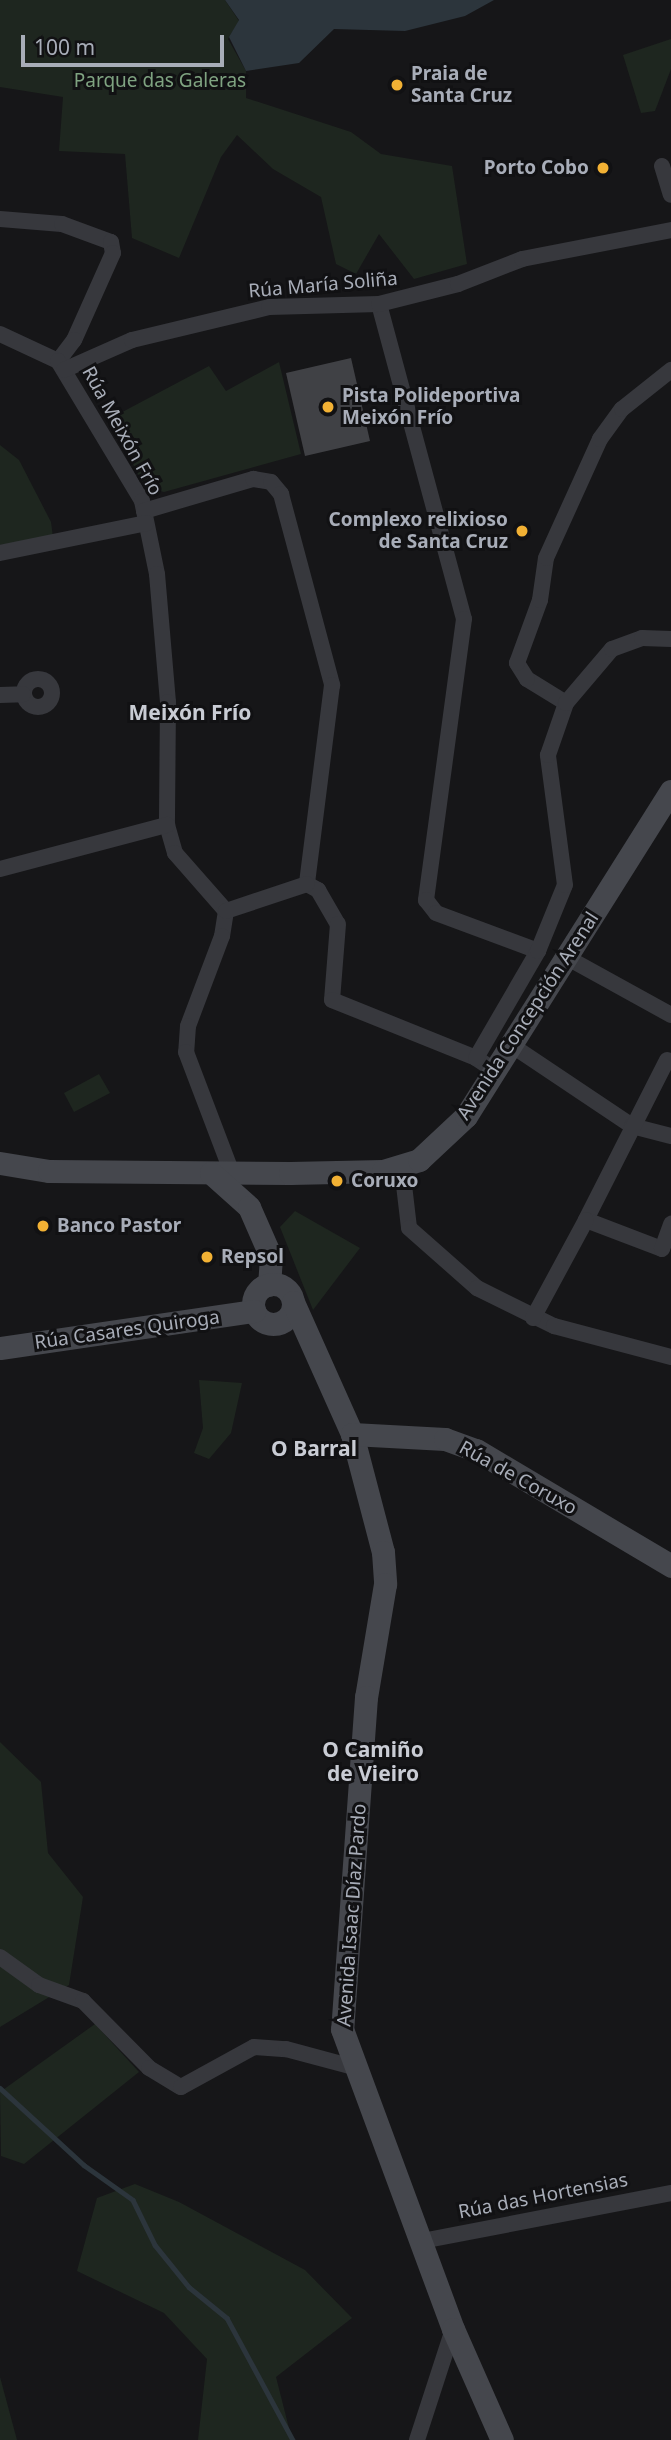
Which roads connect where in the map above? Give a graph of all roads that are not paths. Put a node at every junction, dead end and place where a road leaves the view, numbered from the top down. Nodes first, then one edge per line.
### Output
1 (662, 166) dead end
2 (671, 195) edge
3 (0, 219) edge
4 (671, 230) edge
5 (379, 304) junction
6 (0, 334) edge
7 (61, 365) junction
8 (671, 370) edge
9 (145, 517) junction
10 (0, 553) edge
11 (671, 639) edge
12 (23, 694) dead end
13 (0, 695) edge
14 (566, 703) junction
15 (671, 791) edge
16 (167, 825) junction
17 (0, 870) edge
18 (307, 884) junction
19 (226, 911) junction
20 (538, 951) junction
21 (566, 957) junction
22 (671, 1015) edge
23 (511, 1045) junction
24 (667, 1060) dead end
25 (485, 1064) junction
26 (632, 1126) junction
27 (671, 1136) edge
28 (0, 1153) edge
29 (0, 1163) edge
30 (402, 1168) junction
31 (49, 1171) junction
32 (222, 1173) junction
33 (268, 1173) junction
34 (586, 1220) junction
35 (671, 1224) edge
36 (283, 1300) junction
37 (533, 1318) junction
38 (0, 1348) edge
39 (671, 1357) edge
40 (352, 1434) junction
41 (671, 1566) edge
42 (0, 1957) edge
43 (354, 2067) junction
44 (671, 2193) edge
45 (422, 2241) junction
46 (453, 2329) junction
47 (417, 2440) edge
48 (502, 2440) edge

1 - 2 street
3 - 7 street
4 - 5 street, Rúa María Soliña
5 - 7 street, Rúa María Soliña
5 - 20 street
6 - 7 street
7 - 9 street, Rúa Meixón Frío
8 - 14 street
9 - 10 street
9 - 16 street, Rúa Meixón Frío
9 - 18 street
11 - 14 street
12 - 13 street
14 - 20 street
15 - 21 street, Avenida Concepción Arenal
16 - 17 street
16 - 19 street, Rúa Meixón Frío
18 - 19 street
18 - 25 street
19 - 32 street
20 - 25 street
21 - 22 street
21 - 23 street, Avenida Concepción Arenal
23 - 25 street, Avenida Concepción Arenal
23 - 26 street
24 - 26 street
25 - 30 street, Avenida Concepción Arenal
26 - 27 street
26 - 34 street
28 - 31 street
29 - 31 street
30 - 33 street
30 - 37 street
31 - 32 street
32 - 33 street
32 - 36 street
33 - 36 street
34 - 35 street
34 - 37 street
36 - 38 street, Rúa Casares Quiroga
36 - 40 street, Avenida Isaac Díaz Pardo
37 - 39 street
40 - 41 street, Rúa de Coruxo
40 - 43 street, Avenida Isaac Díaz Pardo
42 - 43 street
43 - 45 street, Avenida Isaac Díaz Pardo
44 - 45 street, Rúa das Hortensias
45 - 46 street, Avenida Isaac Díaz Pardo
46 - 47 street
46 - 48 street, Avenida Isaac Díaz Pardo

